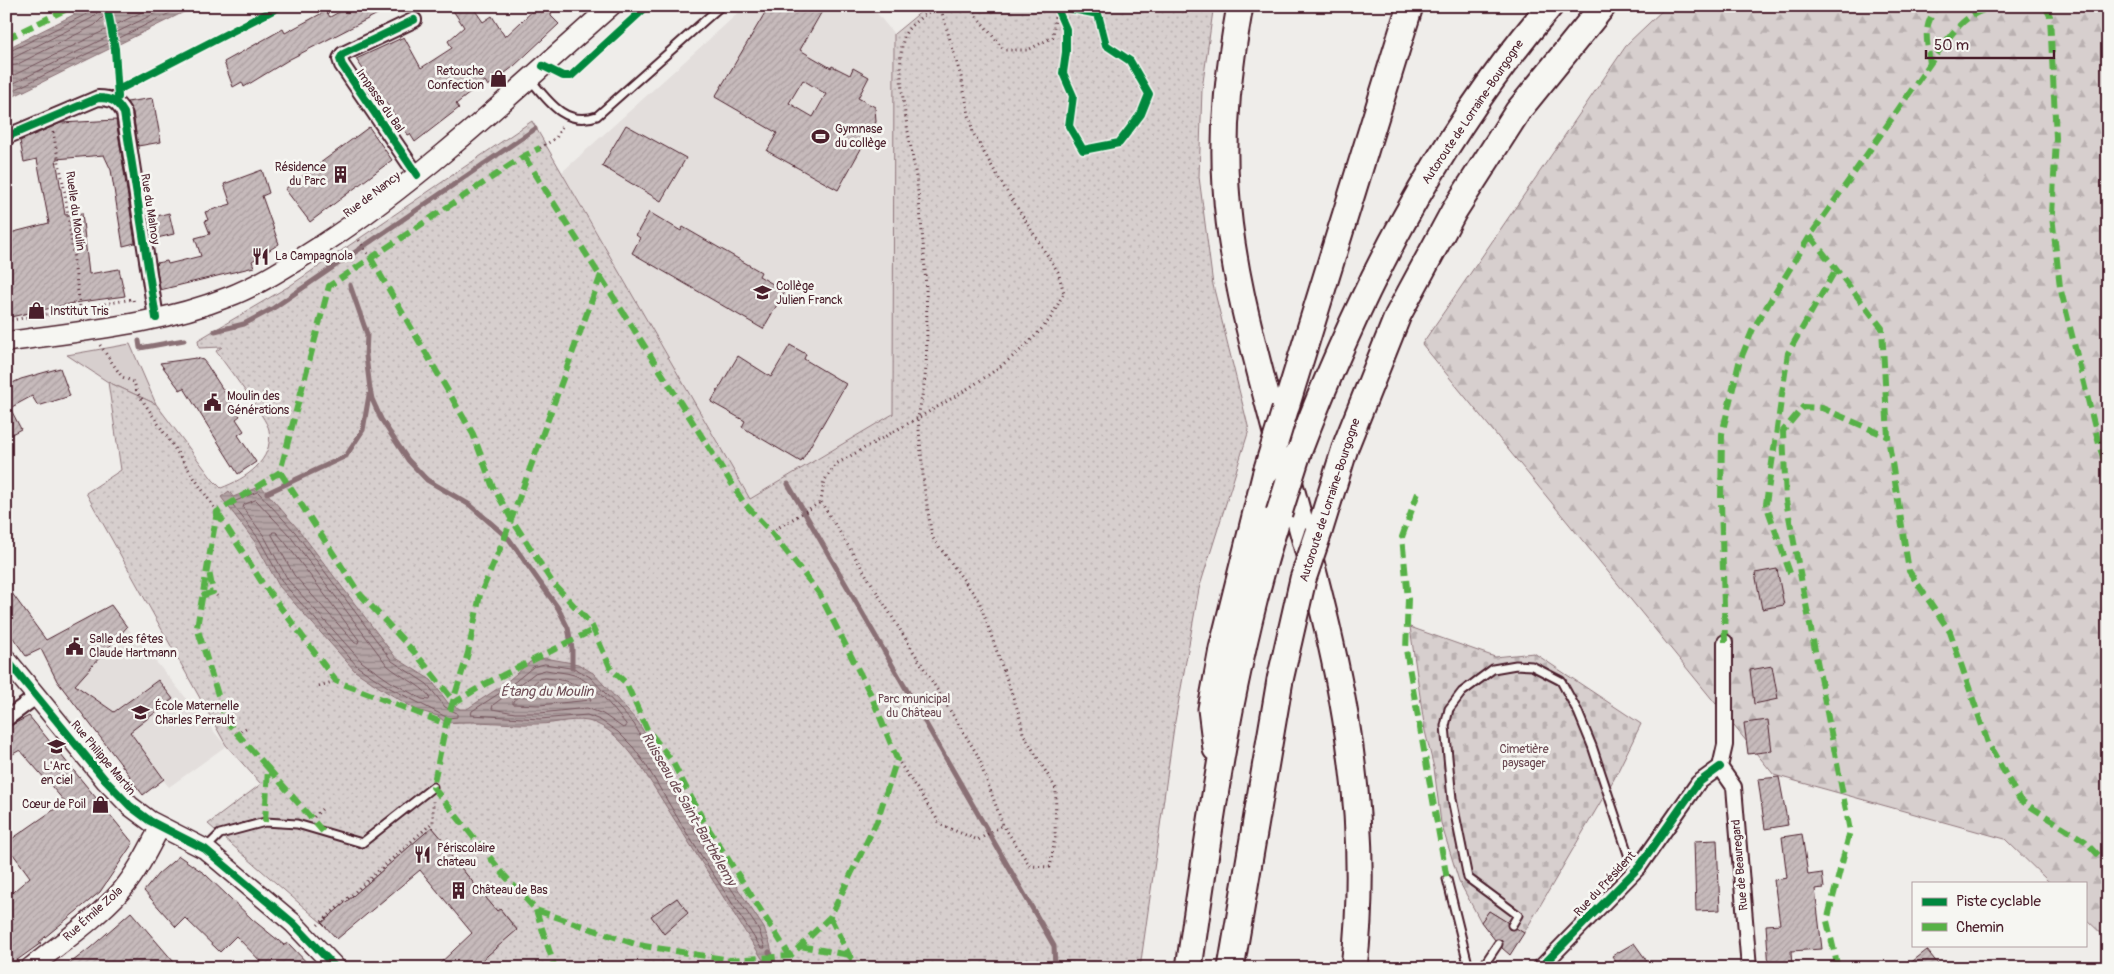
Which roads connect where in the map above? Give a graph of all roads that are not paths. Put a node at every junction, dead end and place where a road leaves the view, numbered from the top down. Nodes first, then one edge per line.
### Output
1 (612, 6) edge
2 (721, 6) edge
3 (1240, 6) edge
4 (1410, 6) edge
5 (1550, 6) edge
6 (1603, 6) edge
7 (414, 20) dead end
8 (530, 79) junction
9 (6, 137) edge
10 (417, 174) junction
11 (143, 315) junction
12 (6, 342) edge
13 (1725, 642) dead end
14 (6, 659) edge
15 (37, 696) junction
16 (6, 719) edge
17 (1720, 767) junction
18 (1218, 769) junction
19 (433, 787) road end
20 (160, 827) junction
21 (205, 849) junction
22 (1638, 867) junction
23 (1447, 879) dead end
24 (1512, 925) dead end
25 (1498, 944) dead end
26 (30, 968) edge
27 (336, 968) edge
28 (1189, 968) edge
29 (1232, 968) edge
30 (1354, 968) edge
31 (1469, 968) edge
32 (1482, 968) edge
33 (1540, 968) edge
34 (1748, 968) edge

1 - 8 main road, Rue de Nancy
2 - 8 lane
3 - 30 highway
4 - 18 highway, bridge
5 - 18 highway, Autoroute de Lorraine-Bourgogne, bridge
6 - 29 highway, Autoroute de Lorraine-Bourgogne, bridge
7 - 10 street, Impasse du Bal
8 - 10 main road, Rue de Nancy
9 - 11 street, Rue du Malnoy
10 - 11 main road, Rue de Nancy
11 - 12 main road, Rue de Nancy
13 - 17 street
14 - 15 main road, Rue Philippe Martin
15 - 16 street
15 - 20 main road, Rue Philippe Martin
17 - 22 street, Rue du Président
17 - 34 street, Rue de Beauregard
18 - 28 highway, Autoroute de Lorraine-Bourgogne
19 - 21 lane
20 - 21 main road, Rue Philippe Martin
20 - 26 main road, Rue Émile Zola
21 - 27 main road, Rue Philippe Martin
22 - 24 lane
22 - 33 street, Rue du Président
23 - 31 lane
25 - 32 lane

